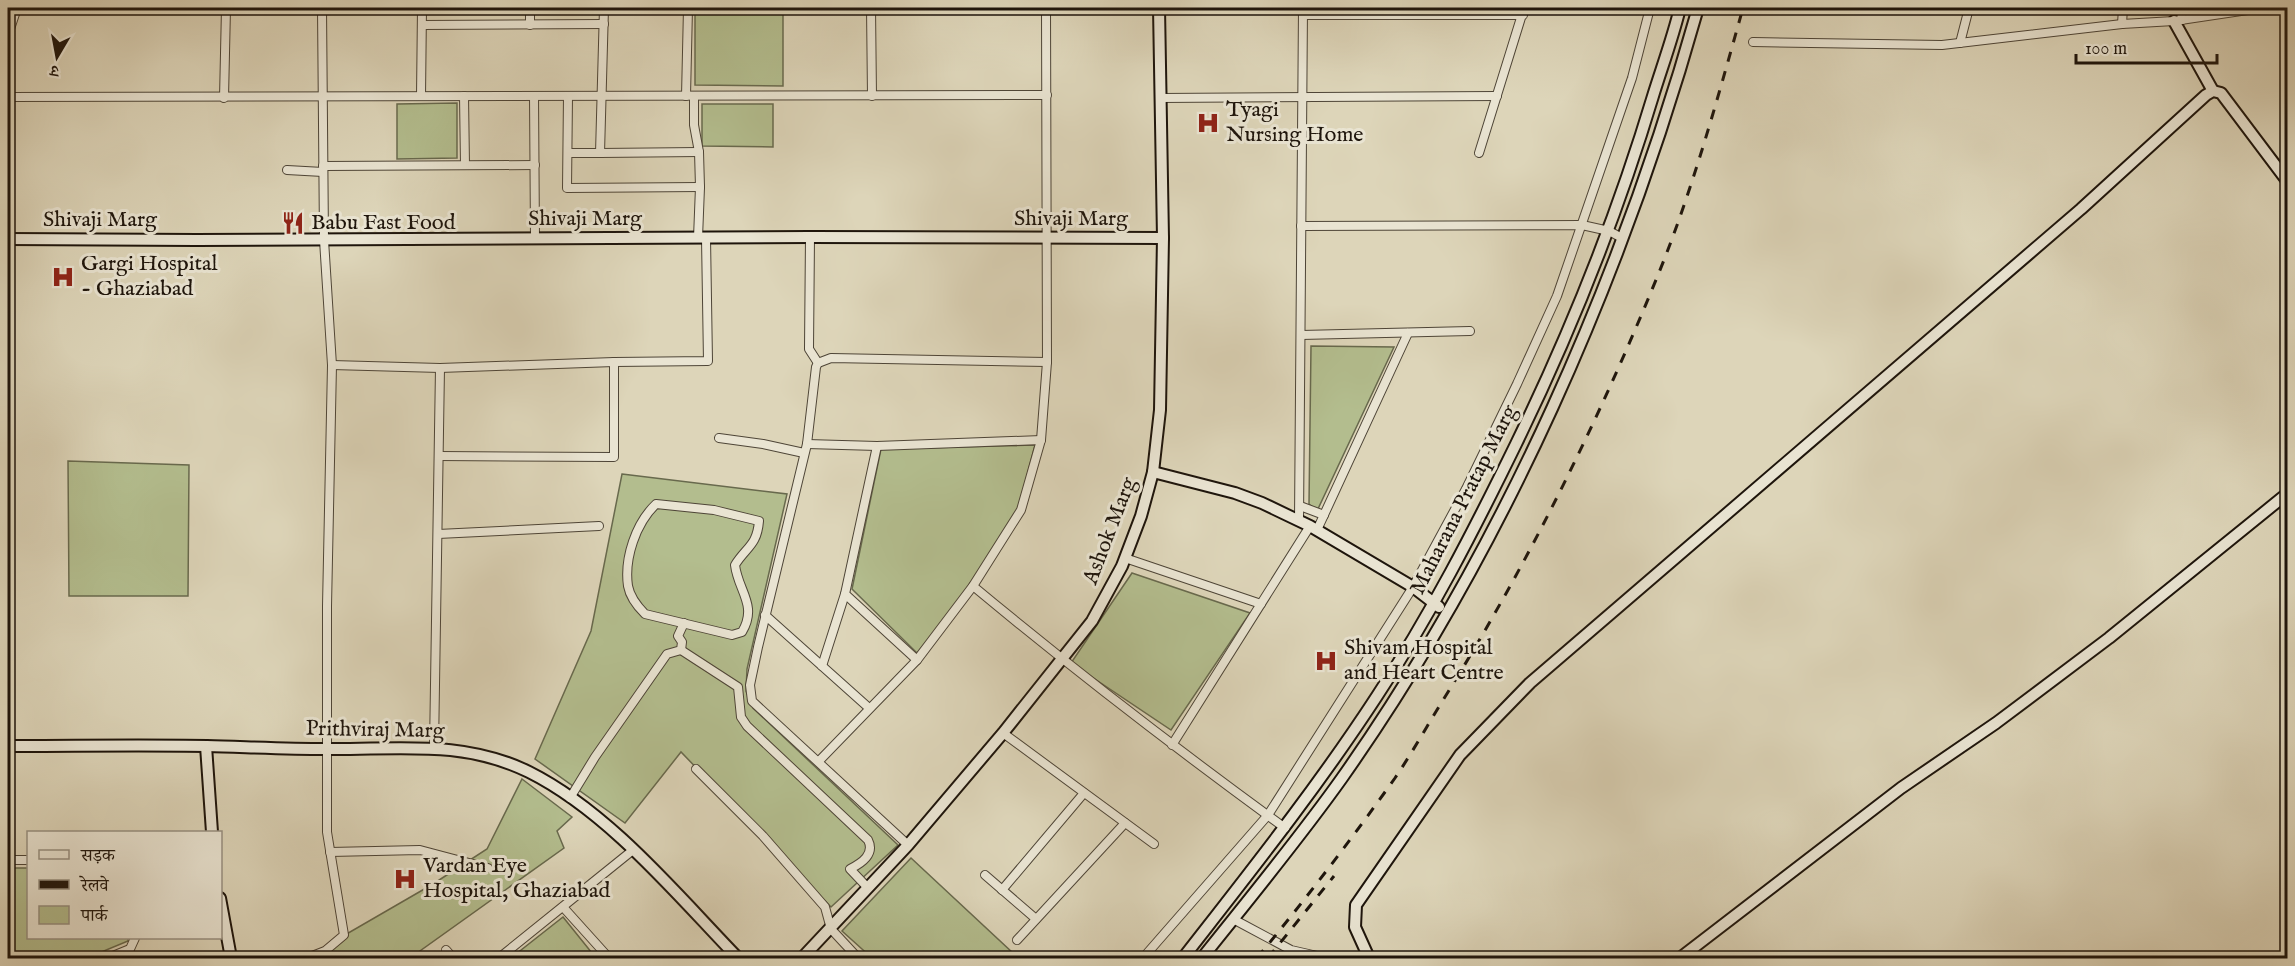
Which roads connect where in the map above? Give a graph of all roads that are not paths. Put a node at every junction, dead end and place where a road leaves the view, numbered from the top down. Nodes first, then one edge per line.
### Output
1 (226, 8) edge
2 (322, 8) edge
3 (422, 8) edge
4 (530, 8) edge
5 (604, 8) edge
6 (688, 8) edge
7 (871, 8) edge
8 (1046, 8) edge
9 (1159, 8) edge
10 (1650, 8) edge
11 (1680, 8) edge
12 (1698, 8) edge
13 (1969, 8) edge
14 (2122, 8) edge
15 (2181, 8) edge
16 (2261, 8) edge
17 (17, 9) edge
18 (1303, 11) edge
19 (1377, 11) edge
20 (1524, 11) edge
21 (2178, 21) junction
22 (604, 24) junction
23 (2122, 24) junction
24 (422, 25) junction
25 (530, 25) junction
26 (8, 35) edge
27 (1753, 42) dead end
28 (1960, 43) junction
29 (2213, 91) junction
30 (1047, 95) junction
31 (421, 96) junction
32 (464, 96) junction
33 (534, 96) junction
34 (568, 96) junction
35 (603, 96) junction
36 (690, 96) junction
37 (872, 96) junction
38 (1497, 96) junction
39 (8, 97) edge
40 (224, 98) junction
41 (322, 98) junction
42 (1161, 98) junction
43 (1302, 98) junction
44 (699, 152) junction
45 (568, 153) junction
46 (600, 153) junction
47 (1479, 153) dead end
48 (465, 165) junction
49 (535, 165) junction
50 (323, 169) junction
51 (287, 170) dead end
52 (2288, 182) edge
53 (700, 187) junction
54 (1582, 225) junction
55 (1301, 226) junction
56 (1609, 231) junction
57 (810, 237) junction
58 (702, 238) junction
59 (1163, 238) junction
60 (1622, 238) junction
61 (8, 239) edge
62 (535, 239) junction
63 (1048, 239) junction
64 (324, 240) junction
65 (1470, 331) dead end
66 (1408, 333) junction
67 (1301, 335) junction
68 (614, 362) junction
69 (1047, 362) junction
70 (818, 363) junction
71 (332, 365) junction
72 (440, 368) junction
73 (718, 438) dead end
74 (1041, 440) junction
75 (807, 444) junction
76 (878, 446) junction
77 (804, 453) junction
78 (440, 456) junction
79 (1153, 472) junction
80 (2288, 493) edge
81 (1299, 506) junction
82 (1324, 515) junction
83 (599, 526) dead end
84 (1309, 526) junction
85 (438, 534) junction
86 (1125, 558) junction
87 (973, 586) junction
88 (1413, 587) junction
89 (845, 594) junction
90 (1433, 603) junction
91 (1261, 604) junction
92 (1447, 612) junction
93 (765, 615) junction
94 (684, 623) junction
95 (681, 651) junction
96 (918, 660) junction
97 (1061, 660) junction
98 (822, 666) junction
99 (868, 708) junction
100 (1003, 733) junction
101 (1172, 745) junction
102 (8, 746) edge
103 (206, 746) junction
104 (434, 748) junction
105 (326, 749) junction
106 (819, 761) junction
107 (696, 770) dead end
108 (1084, 793) junction
109 (570, 798) junction
110 (1268, 815) junction
111 (1125, 823) junction
112 (1285, 828) junction
113 (212, 831) edge
114 (908, 844) junction
115 (1154, 844) dead end
116 (633, 850) junction
117 (330, 852) junction
118 (8, 860) edge
119 (27, 860) edge
120 (488, 868) dead end
121 (985, 875) dead end
122 (868, 888) junction
123 (1002, 890) junction
124 (563, 907) junction
125 (222, 909) edge
126 (1036, 919) junction
127 (1233, 919) junction
128 (831, 929) junction
129 (135, 939) edge
130 (1017, 940) dead end
131 (447, 950) dead end
132 (108, 958) edge
133 (231, 958) edge
134 (308, 958) edge
135 (453, 958) edge
136 (499, 958) edge
137 (609, 958) edge
138 (738, 958) edge
139 (802, 958) edge
140 (858, 958) edge
141 (1143, 958) edge
142 (1183, 958) edge
143 (1202, 958) edge
144 (1326, 958) edge
145 (1369, 958) edge
146 (1680, 958) edge

1 - 17 street
1 - 40 street
2 - 41 street
3 - 24 street
4 - 25 street
5 - 22 street
6 - 36 street
7 - 37 street
8 - 30 street
9 - 42 street, Ashok Marg
10 - 54 street
11 - 56 street, Maharana Pratap Marg
12 - 60 street, Maharana Pratap Marg
13 - 28 street
14 - 23 street
15 - 21 street
16 - 21 street
17 - 26 street
18 - 19 street
18 - 43 street
19 - 20 street
20 - 38 street
21 - 23 street
21 - 29 street
22 - 25 street
22 - 35 street
23 - 28 street
24 - 25 street
24 - 31 street
27 - 28 street
29 - 52 street
29 - 145 street
30 - 37 street
30 - 63 street
31 - 32 street
31 - 41 street
32 - 33 street
32 - 48 street
33 - 34 street
33 - 49 street
34 - 35 street
34 - 45 street
35 - 36 street
35 - 46 street
36 - 37 street
36 - 44 street
38 - 43 street
38 - 47 street
39 - 40 street
40 - 41 street
41 - 50 street
42 - 43 street
42 - 59 street, Ashok Marg
43 - 55 street
44 - 46 street
44 - 53 street
45 - 46 street
45 - 53 street
48 - 49 street
48 - 50 street
49 - 62 street
50 - 51 street
50 - 64 street
53 - 58 street
54 - 55 street
54 - 56 street
54 - 88 street
55 - 67 street
56 - 60 street
56 - 90 street, Maharana Pratap Marg
57 - 58 street, Shivaji Marg
57 - 63 street, Shivaji Marg
57 - 70 street
58 - 62 street, Shivaji Marg
58 - 68 street
59 - 63 street, Shivaji Marg
59 - 79 street, Ashok Marg
60 - 92 street, Maharana Pratap Marg
61 - 64 street, Shivaji Marg
62 - 64 street, Shivaji Marg
63 - 69 street
64 - 71 street
65 - 66 street
66 - 67 street
66 - 82 street
67 - 81 street
68 - 72 street
68 - 78 street
69 - 70 street
69 - 74 street
70 - 75 street
71 - 72 street
71 - 105 street
72 - 78 street
73 - 77 street
74 - 76 street
74 - 87 street
75 - 76 street
75 - 77 street
76 - 89 street
77 - 93 street
78 - 85 street
79 - 84 street
79 - 86 street, Ashok Marg
80 - 146 street
81 - 82 street
81 - 84 street
82 - 84 street
83 - 85 street
84 - 88 street
84 - 91 street
85 - 104 street
86 - 91 street
86 - 97 street, Ashok Marg
87 - 96 street
87 - 97 street
88 - 90 street
88 - 110 street
89 - 96 street
89 - 98 street
90 - 92 street
90 - 112 street, Maharana Pratap Marg
91 - 101 street
92 - 127 street, Maharana Pratap Marg
93 - 98 street
93 - 106 street
94 - 94 street
94 - 95 street
95 - 109 street
95 - 122 street
96 - 99 street
97 - 100 street, Ashok Marg
97 - 101 street
98 - 99 street
99 - 106 street
100 - 108 street
100 - 114 street, Ashok Marg
101 - 110 street
102 - 103 street, Prithviraj Marg
103 - 105 street, Prithviraj Marg
103 - 113 street
104 - 105 street, Prithviraj Marg
104 - 109 street, Prithviraj Marg
105 - 117 street
106 - 114 street
107 - 128 street
108 - 111 street
108 - 123 street
109 - 116 street, Prithviraj Marg
110 - 112 street
110 - 141 street
111 - 115 street
111 - 126 street
112 - 142 street, Maharana Pratap Marg
114 - 122 street, Ashok Marg
116 - 124 street
116 - 138 street, Prithviraj Marg
117 - 120 street
117 - 134 street
118 - 119 street
121 - 123 street
122 - 128 street, Ashok Marg
123 - 126 street
124 - 136 street
124 - 137 street
125 - 133 street
126 - 130 street
127 - 143 street, Maharana Pratap Marg
127 - 144 street
128 - 139 street, Ashok Marg
128 - 140 street
129 - 132 street
131 - 135 street

